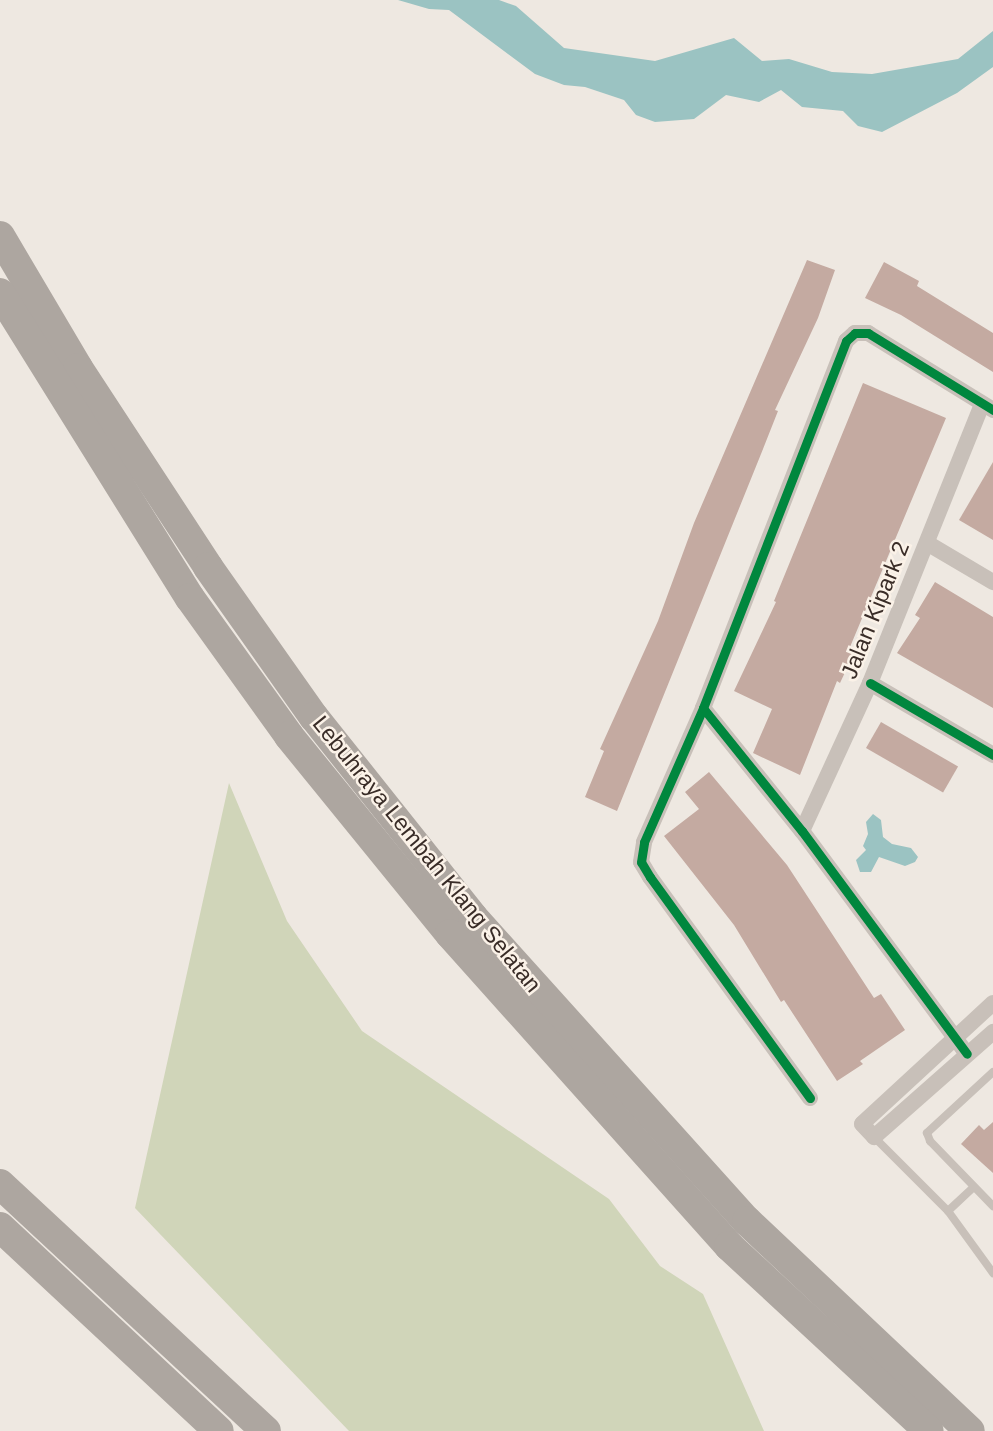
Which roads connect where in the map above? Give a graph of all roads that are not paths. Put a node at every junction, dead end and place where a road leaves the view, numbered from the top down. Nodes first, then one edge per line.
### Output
1 (0, 236) edge
2 (0, 293) edge
3 (987, 407) edge
4 (927, 542) junction
5 (993, 582) edge
6 (870, 683) junction
7 (703, 708) junction
8 (993, 755) edge
9 (802, 831) junction
10 (993, 1003) edge
11 (993, 1032) edge
12 (954, 1038) junction
13 (967, 1054) junction
14 (993, 1072) edge
15 (810, 1098) dead end
16 (874, 1137) junction
17 (0, 1184) edge
18 (974, 1187) junction
19 (993, 1206) edge
20 (948, 1211) junction
21 (0, 1227) edge
22 (993, 1273) edge
23 (219, 1431) edge
24 (266, 1431) edge
25 (929, 1431) edge
26 (970, 1431) edge

1 - 26 highway, Lebuhraya Lembah Klang Selatan
2 - 25 highway, Lebuhraya Lembah Klang Selatan
3 - 4 street, Jalan Kipark 2
3 - 7 street
4 - 5 street
4 - 6 street, Jalan Kipark 2
6 - 8 street
6 - 9 street, Jalan Kipark 2
7 - 9 street
7 - 15 street
9 - 12 street
10 - 12 street
11 - 13 street
12 - 13 street
12 - 16 street
13 - 16 street
14 - 18 lane
16 - 20 lane
17 - 24 highway
18 - 19 lane
18 - 20 lane
20 - 22 lane
21 - 23 highway

